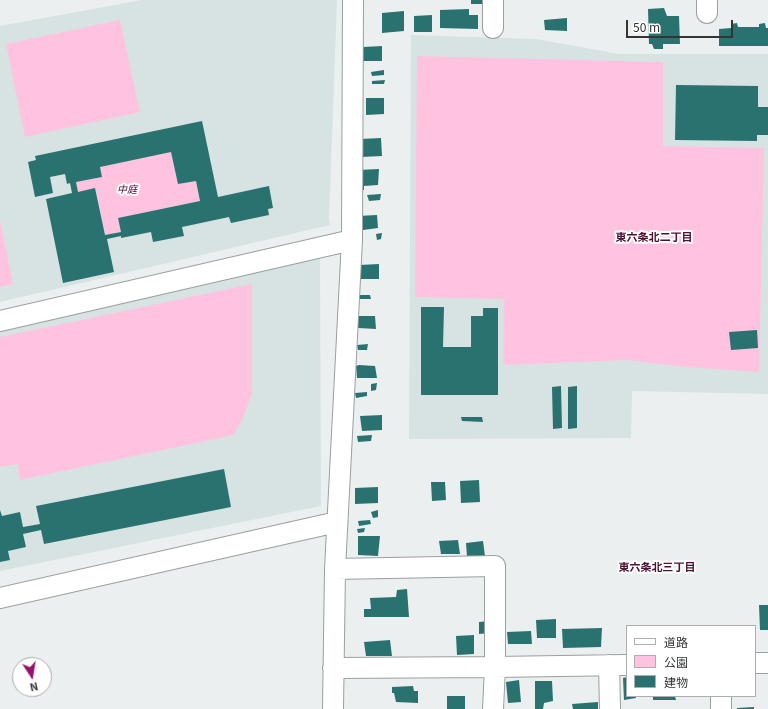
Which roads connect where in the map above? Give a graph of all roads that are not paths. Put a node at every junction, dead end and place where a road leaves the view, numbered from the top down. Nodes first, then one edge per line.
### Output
1 (352, 0) edge
2 (493, 0) edge
3 (493, 28) dead end
4 (352, 240) junction
5 (0, 321) edge
6 (337, 522) junction
7 (335, 569) junction
8 (0, 598) edge
9 (756, 663) edge
10 (768, 663) edge
11 (618, 665) edge
12 (495, 667) junction
13 (333, 668) junction
14 (721, 697) edge
15 (333, 709) edge
16 (493, 709) edge
17 (610, 709) edge
18 (721, 709) edge

1 - 4 street
2 - 3 street
4 - 5 street
4 - 6 street
6 - 7 street
6 - 8 street
7 - 12 street
7 - 13 street
9 - 10 street
11 - 12 street
11 - 17 street
12 - 13 street
12 - 16 street
13 - 15 street
14 - 18 street

